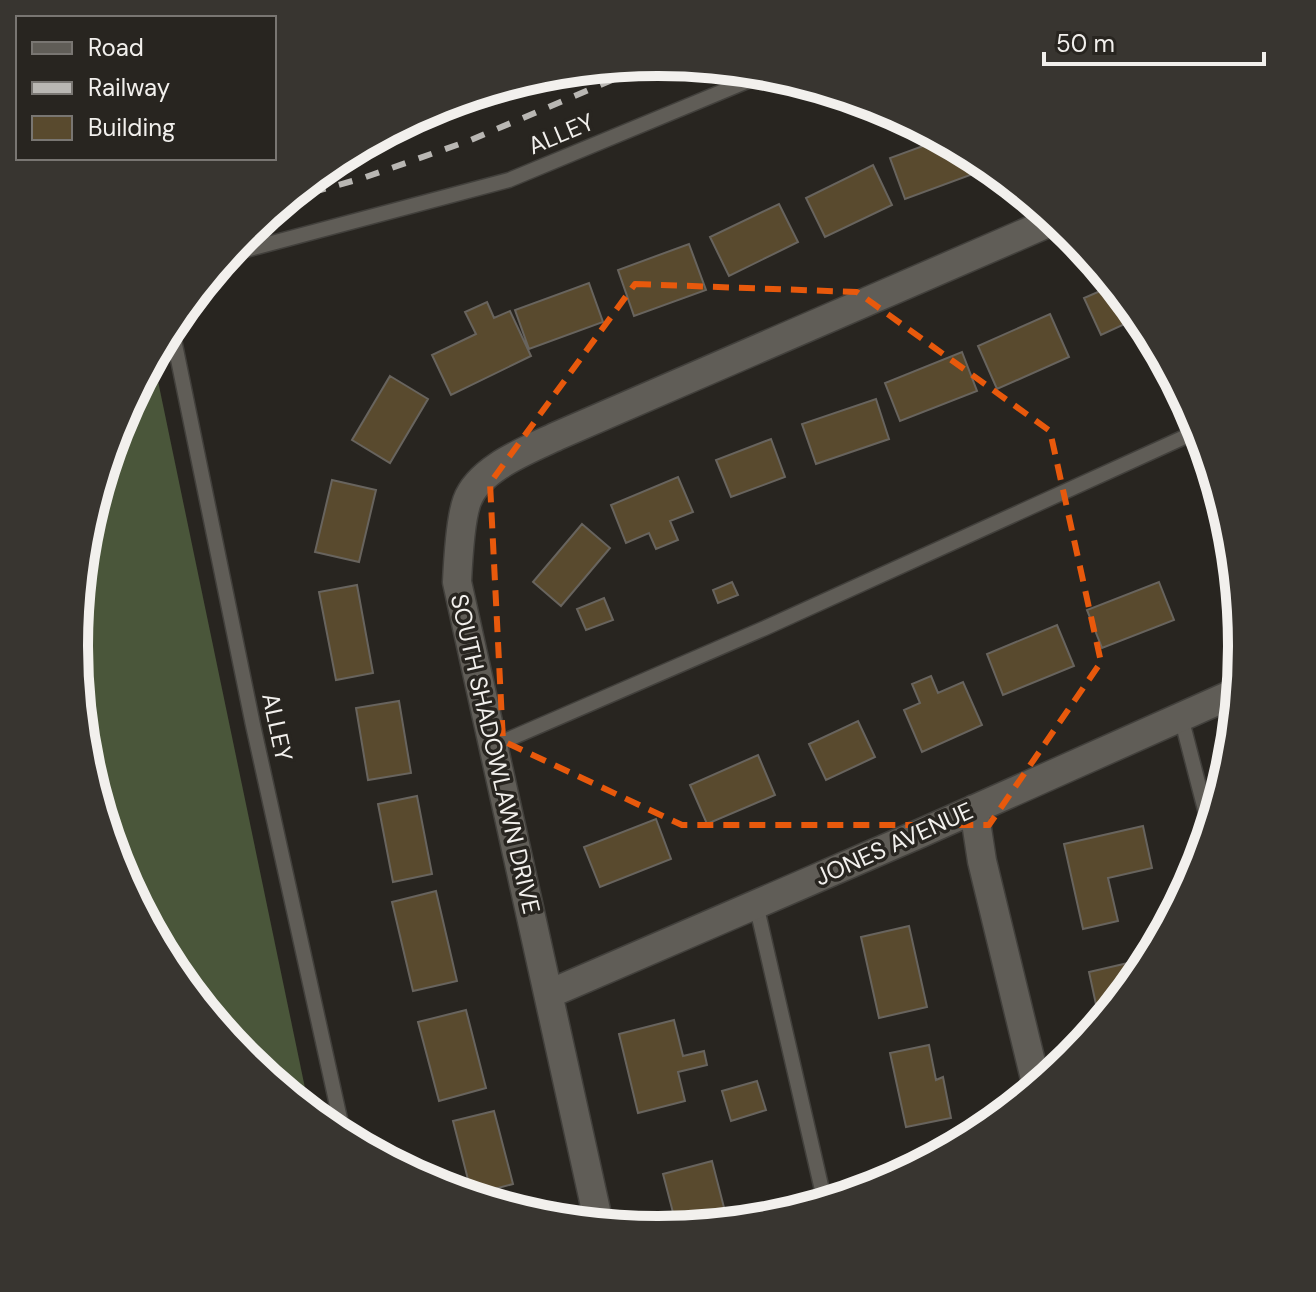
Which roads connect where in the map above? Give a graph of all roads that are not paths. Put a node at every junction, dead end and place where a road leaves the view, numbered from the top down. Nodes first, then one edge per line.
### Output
1 (743, 83) edge
2 (1043, 225) edge
3 (249, 249) edge
4 (175, 344) edge
5 (1188, 436) edge
6 (1225, 697) edge
7 (1181, 717) junction
8 (493, 746) junction
9 (1205, 808) edge
10 (974, 809) junction
11 (756, 904) junction
12 (549, 994) junction
13 (1034, 1075) edge
14 (340, 1119) edge
15 (822, 1192) edge
16 (596, 1212) edge

1 - 3 lane, ALLEY
2 - 8 street, SOUTH SHADOWLAWN DRIVE
4 - 14 lane, ALLEY
5 - 8 lane
6 - 7 street, JONES AVENUE
7 - 9 lane
7 - 10 street, JONES AVENUE
8 - 12 street, SOUTH SHADOWLAWN DRIVE
10 - 11 street, JONES AVENUE
10 - 13 street
11 - 12 street, JONES AVENUE
11 - 15 lane
12 - 16 street, SOUTH SHADOWLAWN DRIVE

